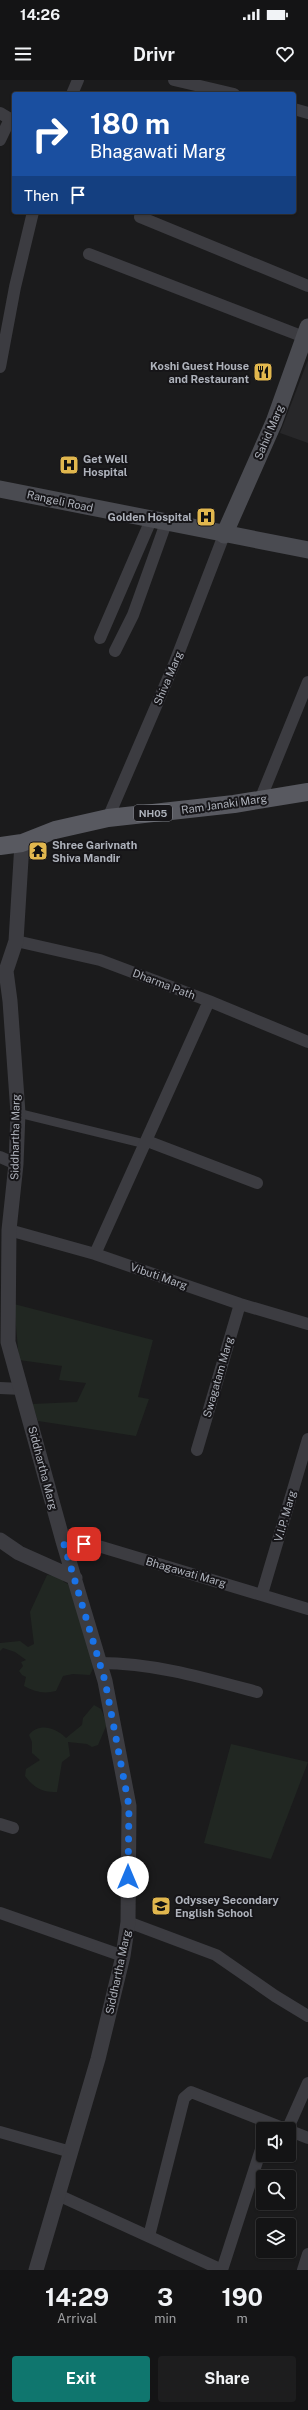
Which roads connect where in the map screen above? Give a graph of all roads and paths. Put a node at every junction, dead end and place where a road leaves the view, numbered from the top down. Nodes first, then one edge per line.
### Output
1 (78, 80) edge
2 (174, 80) edge
3 (73, 92) edge
4 (225, 92) edge
5 (296, 110) edge
6 (308, 113) edge
7 (8, 118) edge
8 (0, 140) edge
9 (33, 214) edge
10 (140, 217) dead end
11 (89, 254) dead end
12 (308, 286) edge
13 (306, 332) edge
14 (0, 367) edge
15 (0, 489) edge
16 (158, 522) junction
17 (224, 535) junction
18 (308, 550) edge
19 (111, 612) junction
20 (131, 620) junction
21 (100, 638) dead end
22 (115, 650) dead end
23 (308, 682) edge
24 (308, 792) edge
25 (260, 800) junction
26 (108, 818) junction
27 (22, 843) junction
28 (0, 846) edge
29 (16, 941) junction
30 (3, 970) edge
31 (209, 1001) junction
32 (308, 1042) edge
33 (18, 1113) junction
34 (146, 1142) junction
35 (0, 1157) edge
36 (16, 1164) junction
37 (257, 1183) dead end
38 (9, 1230) junction
39 (95, 1254) junction
40 (240, 1304) junction
41 (308, 1324) edge
42 (0, 1388) edge
43 (22, 1389) junction
44 (308, 1439) edge
45 (197, 1450) dead end
46 (0, 1540) edge
47 (63, 1541) junction
48 (75, 1578) junction
49 (262, 1594) junction
50 (308, 1609) edge
51 (100, 1663) junction
52 (257, 1692) dead end
53 (0, 1824) edge
54 (13, 1828) dead end
55 (0, 1913) edge
56 (128, 1922) junction
57 (123, 1956) junction
58 (308, 2016) edge
59 (308, 2083) edge
60 (260, 2122) edge
61 (291, 2122) edge
62 (0, 2132) edge
63 (296, 2132) edge
64 (308, 2138) edge
65 (71, 2152) junction
66 (257, 2162) edge
67 (58, 2195) junction
68 (149, 2236) junction
69 (308, 2254) edge
70 (36, 2270) edge
71 (222, 2270) edge
72 (303, 2270) edge

1 - 3 street
2 - 4 street
5 - 6 street
7 - 8 street
9 - 14 street
10 - 12 street
11 - 13 street
13 - 17 main road, Sahid Marg
15 - 16 main road, Rangeli Road
16 - 17 main road, Rangeli Road
16 - 19 street
16 - 20 street
17 - 18 main road, Rangeli Road
17 - 26 street, Shiva Marg
19 - 20 street
19 - 21 street
20 - 22 street
23 - 25 street
24 - 25 main road, Ram Janaki Marg / NH05
25 - 26 main road, Ram Janaki Marg / NH05
26 - 27 main road, Ram Janaki Marg / NH05
27 - 28 main road, Ram Janaki Marg / NH05
27 - 29 street, Siddhartha Marg
29 - 30 street, Siddhartha Marg
29 - 31 street, Dharma Path
30 - 33 street, Siddhartha Marg
31 - 32 street, Dharma Path
31 - 34 street
33 - 34 street
33 - 36 street, Siddhartha Marg
34 - 37 street
34 - 39 street
35 - 36 street
36 - 38 street, Siddhartha Marg
38 - 39 street, Vibuti Marg
38 - 43 street, Siddhartha Marg
39 - 40 street, Vibuti Marg
40 - 41 street, Vibuti Marg
40 - 45 street, Swagatam Marg
42 - 43 street
43 - 47 street, Siddhartha Marg
44 - 49 street, V.I.P. Marg
46 - 48 street
47 - 48 street, Siddhartha Marg
47 - 49 street, Bhagawati Marg
48 - 51 street, Siddhartha Marg
49 - 50 street, Bhagawati Marg
51 - 52 street
51 - 56 street, Siddhartha Marg
53 - 54 street
55 - 57 street
56 - 57 street, Siddhartha Marg
56 - 58 street
57 - 65 street, Siddhartha Marg
59 - 61 street
60 - 68 street
62 - 65 street
63 - 64 street
65 - 67 street, Siddhartha Marg
66 - 71 street
67 - 68 street
67 - 70 street, Siddhartha Marg
68 - 71 street
69 - 72 street

